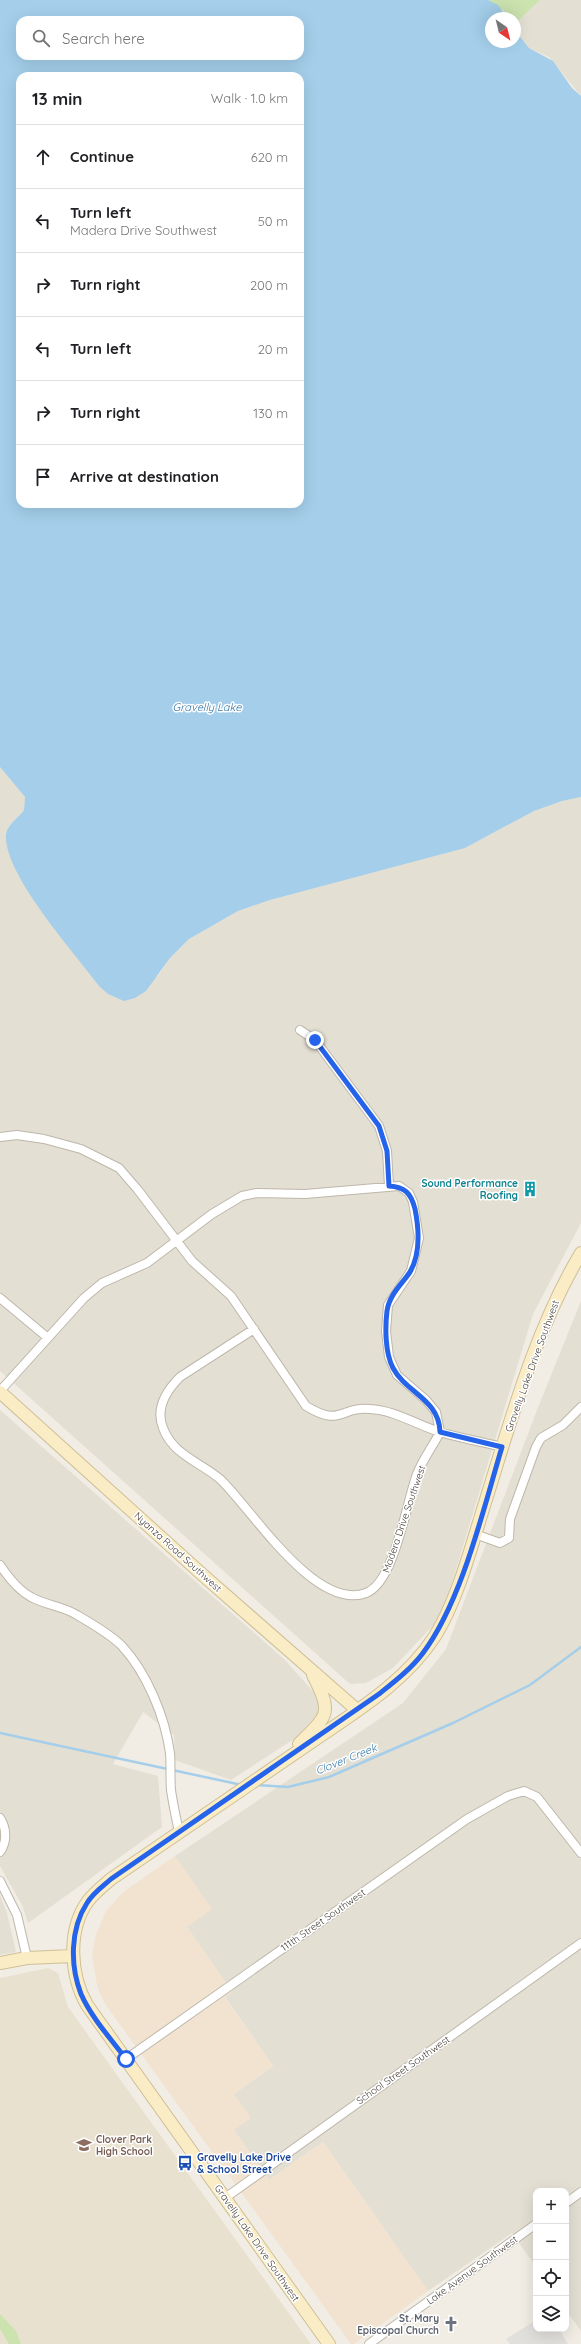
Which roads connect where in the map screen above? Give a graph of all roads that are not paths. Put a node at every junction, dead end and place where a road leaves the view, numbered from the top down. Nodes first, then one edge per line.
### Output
1 (300, 1030) dead end
2 (0, 1137) edge
3 (389, 1186) junction
4 (175, 1241) junction
5 (581, 1253) edge
6 (0, 1298) edge
7 (254, 1329) junction
8 (48, 1338) junction
9 (0, 1392) edge
10 (581, 1407) edge
11 (440, 1432) junction
12 (502, 1447) junction
13 (475, 1534) junction
14 (0, 1565) edge
15 (310, 1669) junction
16 (357, 1710) junction
17 (277, 1766) junction
18 (0, 1818) edge
19 (179, 1832) junction
20 (0, 1852) edge
21 (581, 1853) edge
22 (0, 1881) edge
23 (581, 1943) edge
24 (73, 1956) junction
25 (27, 1958) junction
26 (0, 1963) edge
27 (126, 2059) junction
28 (581, 2192) edge
29 (224, 2198) junction
30 (569, 2201) edge
31 (533, 2226) edge
32 (329, 2344) edge
33 (369, 2344) edge

1 - 3 street
2 - 4 street
3 - 4 street
3 - 11 street
4 - 7 street
4 - 8 street
5 - 12 main road, Gravelly Lake Drive Southwest
6 - 8 street
7 - 11 street
7 - 11 street, Madera Drive Southwest
8 - 9 street
9 - 15 main road, Nyanza Road Southwest
10 - 13 street
11 - 12 street
12 - 13 main road, Gravelly Lake Drive Southwest
13 - 16 main road, Gravelly Lake Drive Southwest
14 - 19 street
15 - 16 main road, Nyanza Road Southwest
15 - 17 main road
16 - 17 main road, Gravelly Lake Drive Southwest
17 - 19 main road, Gravelly Lake Drive Southwest
18 - 20 street
19 - 24 main road, Gravelly Lake Drive Southwest
21 - 27 street, 111th Street Southwest
22 - 25 street
23 - 29 street, School Street Southwest
24 - 25 main road
24 - 27 main road, Gravelly Lake Drive Southwest
25 - 26 main road
27 - 29 main road, Gravelly Lake Drive Southwest
28 - 30 street
29 - 32 main road, Gravelly Lake Drive Southwest
31 - 33 street, Lake Avenue Southwest

